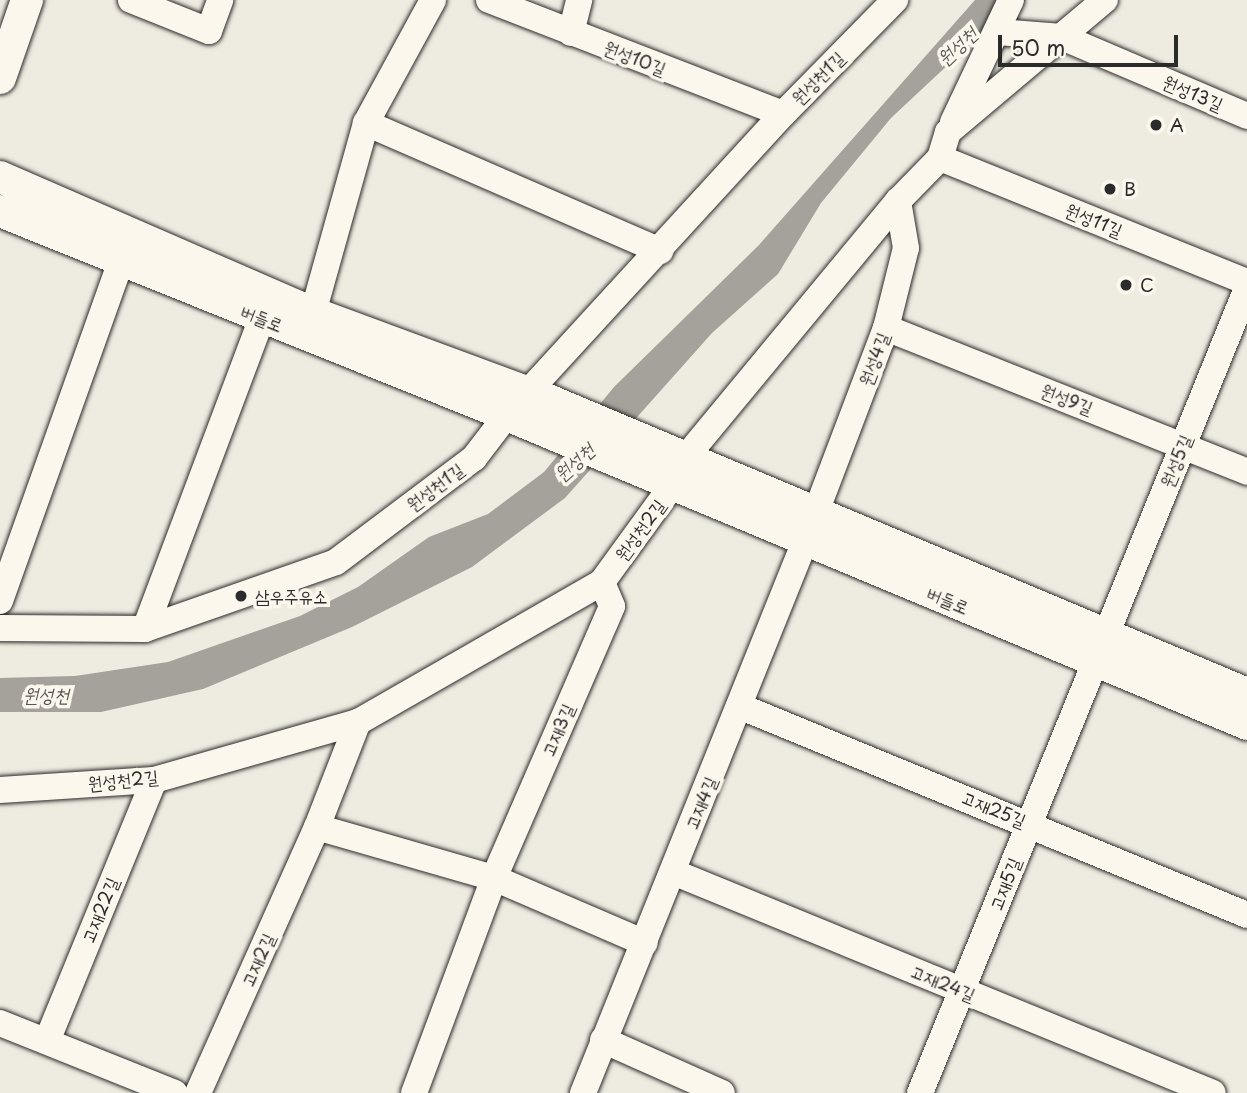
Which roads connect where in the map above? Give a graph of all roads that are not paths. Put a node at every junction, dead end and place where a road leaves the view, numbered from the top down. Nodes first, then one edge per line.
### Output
1 (27, 0) edge
2 (131, 0) edge
3 (220, 0) edge
4 (433, 0) edge
5 (489, 0) edge
6 (579, 0) edge
7 (894, 0) edge
8 (1011, 0) edge
9 (1105, 0) edge
10 (998, 32) junction
11 (571, 33) junction
12 (1062, 37) junction
13 (0, 78) edge
14 (783, 114) junction
15 (1247, 116) edge
16 (366, 123) junction
17 (948, 132) junction
18 (940, 158) junction
19 (0, 177) edge
20 (898, 201) junction
21 (0, 211) edge
22 (660, 251) junction
23 (121, 261) junction
24 (1247, 282) edge
25 (1247, 288) edge
26 (313, 313) junction
27 (262, 318) junction
28 (886, 328) junction
29 (539, 397) junction
30 (515, 420) junction
31 (1183, 445) junction
32 (680, 455) junction
33 (1247, 472) edge
34 (660, 482) junction
35 (811, 526) junction
36 (602, 582) junction
37 (0, 601) edge
38 (0, 628) edge
39 (145, 629) junction
40 (1099, 648) junction
41 (1247, 694) edge
42 (739, 706) junction
43 (358, 722) junction
44 (1247, 724) edge
45 (154, 780) junction
46 (0, 790) edge
47 (1029, 823) junction
48 (317, 827) junction
49 (673, 872) junction
50 (494, 878) junction
51 (1247, 915) edge
52 (645, 943) junction
53 (963, 992) junction
54 (0, 1023) edge
55 (603, 1040) junction
56 (47, 1041) junction
57 (175, 1093) edge
58 (198, 1093) edge
59 (414, 1093) edge
60 (583, 1093) edge
61 (722, 1093) edge
62 (920, 1093) edge
63 (1213, 1093) edge

1 - 13 street
2 - 3 street
4 - 16 street
5 - 11 street, 원성10길
6 - 11 street
7 - 14 street, 원성천1길
8 - 10 street, 원성천2길
9 - 12 street
10 - 12 street, 원성13길
10 - 17 street, 원성천2길
11 - 14 street, 원성10길
12 - 15 street, 원성13길
12 - 17 street
14 - 22 street, 원성천1길
16 - 22 street
16 - 26 street
17 - 18 street, 원성천2길
18 - 20 street, 원성천2길
18 - 24 street, 원성11길
19 - 26 street, 버들로
20 - 28 street, 원성4길
20 - 32 street, 원성천2길
21 - 23 street, 버들로
22 - 29 street, 원성천1길
23 - 27 street, 버들로
23 - 37 street
25 - 31 street, 원성5길
26 - 29 street, 버들로
27 - 30 street, 버들로
27 - 39 street
28 - 31 street, 원성9길
28 - 35 street, 원성4길
29 - 30 street, 원성천1길
29 - 32 street, 버들로
30 - 34 street, 버들로
30 - 39 street, 원성천1길
31 - 33 street, 원성9길
31 - 40 street, 원성5길
32 - 34 street, 원성천2길
32 - 35 street, 버들로
34 - 35 street, 버들로
34 - 36 street, 원성천2길
35 - 40 street, 버들로
35 - 42 street, 고재4길
36 - 43 street, 원성천2길
36 - 50 street, 고재3길
38 - 39 street, 원성천1길
40 - 41 street, 버들로
40 - 44 street, 버들로
40 - 47 street, 고재5길
42 - 47 street, 고재25길
42 - 49 street, 고재4길
43 - 45 street, 원성천2길
43 - 48 street, 고재2길
45 - 46 street, 원성천2길
45 - 56 street, 고재22길
47 - 51 street, 고재25길
47 - 53 street, 고재5길
48 - 50 street
48 - 58 street, 고재2길
49 - 52 street, 고재4길
49 - 53 street, 고재24길
50 - 52 street
50 - 59 street, 고재3길
52 - 55 street, 고재4길
53 - 62 street, 고재5길
53 - 63 street, 고재24길
54 - 56 street
55 - 60 street, 고재4길
55 - 61 street
56 - 57 street

